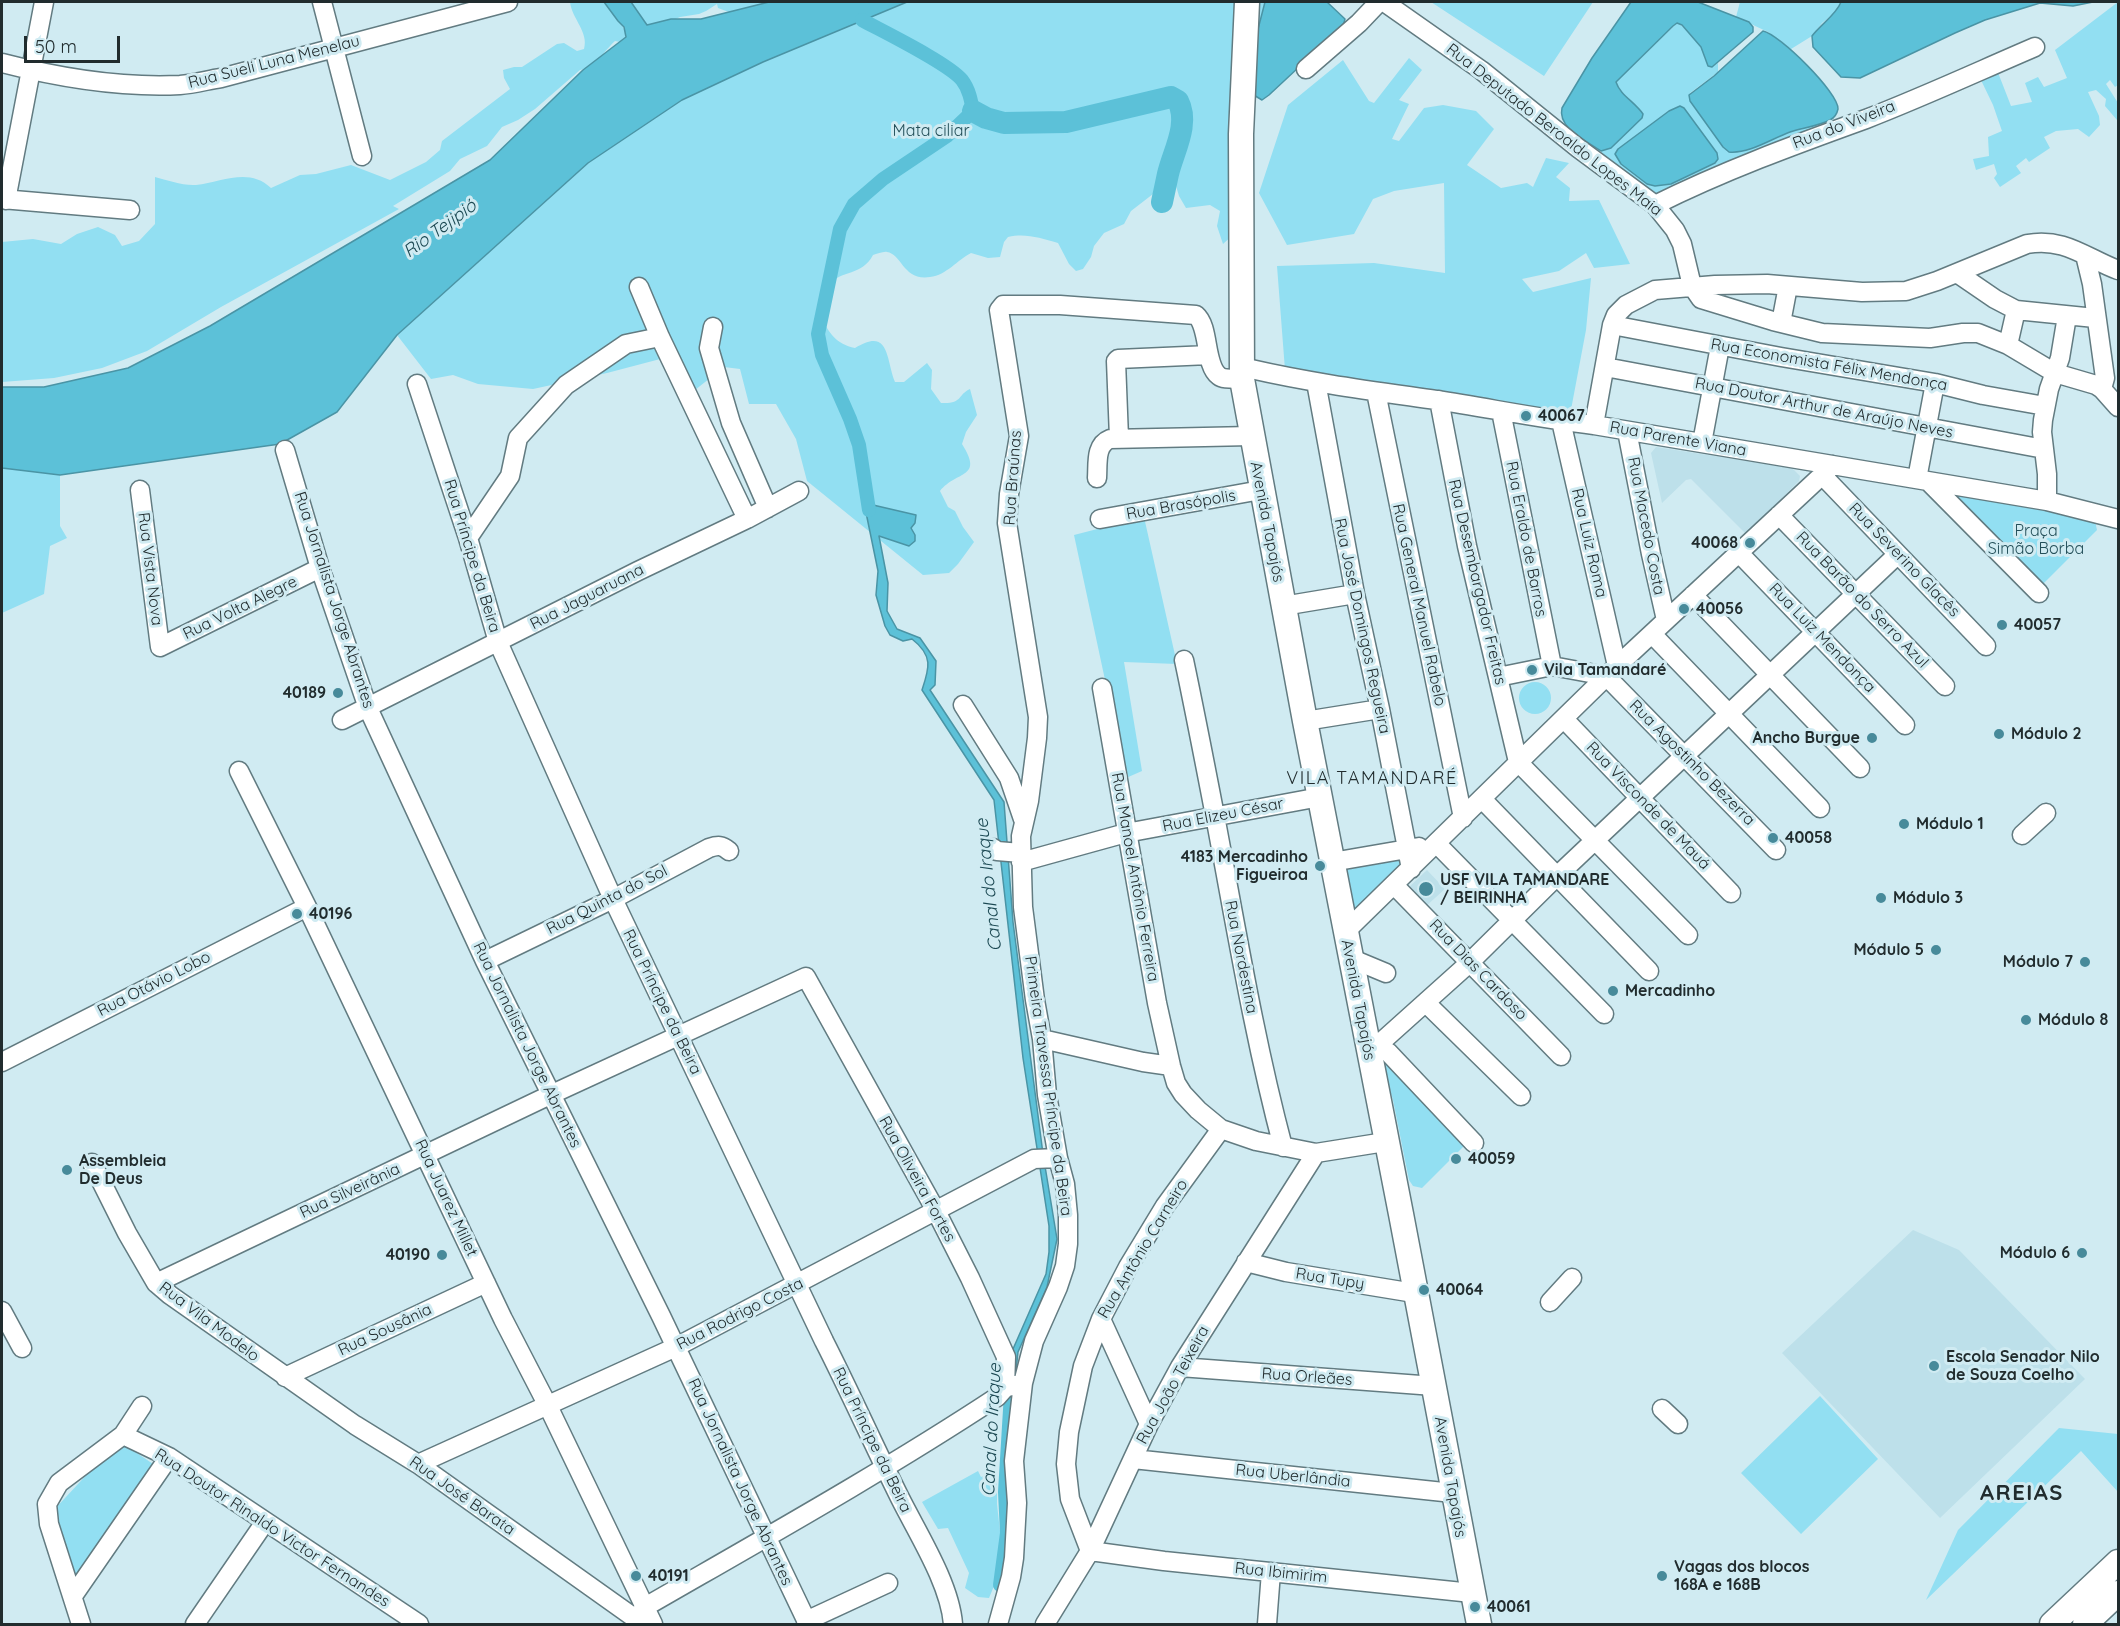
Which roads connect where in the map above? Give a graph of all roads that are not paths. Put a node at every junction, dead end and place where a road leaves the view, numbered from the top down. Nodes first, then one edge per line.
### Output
1 (44, 2) edge
2 (322, 2) edge
3 (508, 2) edge
4 (1247, 2) edge
5 (1383, 2) edge
6 (2035, 47) dead end
7 (335, 48) junction
8 (2, 63) edge
9 (1306, 69) dead end
10 (31, 70) junction
11 (362, 156) dead end
12 (4, 199) edge
13 (1655, 205) junction
14 (130, 210) dead end
15 (2085, 255) junction
16 (2118, 270) edge
17 (1958, 273) junction
18 (639, 286) dead end
19 (1692, 286) junction
20 (1788, 286) junction
21 (2016, 310) junction
22 (2067, 316) junction
23 (2095, 318) junction
24 (1781, 323) junction
25 (1612, 326) junction
26 (713, 327) dead end
27 (660, 338) junction
28 (2008, 345) junction
29 (1720, 346) junction
30 (1209, 355) junction
31 (1605, 368) junction
32 (2055, 373) junction
33 (1242, 374) junction
34 (1316, 382) junction
35 (1935, 383) junction
36 (417, 384) dead end
37 (2110, 385) edge
38 (1712, 388) junction
39 (1376, 392) junction
40 (1439, 400) junction
41 (2045, 406) junction
42 (2118, 407) edge
43 (1501, 411) junction
44 (1561, 421) junction
45 (1594, 425) junction
46 (1927, 426) junction
47 (1627, 431) junction
48 (1251, 436) junction
49 (1119, 438) junction
50 (1702, 443) junction
51 (2044, 449) junction
52 (285, 450) dead end
53 (1827, 470) junction
54 (1097, 478) dead end
55 (1923, 480) junction
56 (140, 490) dead end
57 (1261, 490) junction
58 (799, 491) dead end
59 (2047, 501) junction
60 (768, 508) junction
61 (1779, 515) junction
62 (747, 519) junction
63 (1100, 519) dead end
64 (2118, 519) edge
65 (468, 538) junction
66 (1739, 553) junction
67 (1898, 555) junction
68 (320, 568) junction
69 (2039, 593) dead end
70 (1355, 594) junction
71 (1855, 594) junction
72 (1693, 595) junction
73 (1283, 606) junction
74 (1666, 620) junction
75 (1815, 632) junction
76 (1652, 634) junction
77 (498, 642) junction
78 (1986, 646) dead end
79 (160, 647) joint
80 (1184, 660) dead end
81 (1552, 666) junction
82 (1612, 671) junction
83 (1769, 674) junction
84 (1498, 677) junction
85 (1945, 686) dead end
86 (1102, 688) dead end
87 (963, 705) dead end
88 (368, 708) junction
89 (1380, 709) junction
90 (1729, 714) junction
91 (1564, 719) junction
92 (342, 720) dead end
93 (1305, 721) junction
94 (1905, 725) dead end
95 (1684, 756) junction
96 (1518, 762) junction
97 (1860, 768) dead end
98 (239, 771) dead end
99 (1320, 797) junction
100 (1641, 798) junction
101 (1482, 799) junction
102 (1820, 808) dead end
103 (2046, 813) dead end
104 (1215, 816) junction
105 (1463, 818) junction
106 (1023, 821) junction
107 (1126, 833) junction
108 (2022, 836) dead end
109 (1596, 840) junction
110 (1437, 844) junction
111 (1407, 849) junction
112 (1776, 850) dead end
113 (729, 851) dead end
114 (1009, 853) junction
115 (1332, 862) junction
116 (1411, 869) junction
117 (1556, 877) junction
118 (1394, 885) junction
119 (1731, 893) dead end
120 (613, 899) junction
121 (308, 907) junction
122 (1513, 921) junction
123 (1345, 932) junction
124 (1688, 935) dead end
125 (1350, 958) junction
126 (485, 961) junction
127 (1471, 962) junction
128 (1649, 971) dead end
129 (1386, 973) dead end
130 (806, 977) joint
131 (1426, 1003) junction
132 (1604, 1014) dead end
133 (677, 1035) junction
134 (1042, 1039) junction
135 (1379, 1049) junction
136 (1561, 1056) dead end
137 (2, 1062) edge
138 (1171, 1066) junction
139 (550, 1095) junction
140 (1521, 1096) dead end
141 (1221, 1129) junction
142 (1385, 1142) junction
143 (1474, 1143) dead end
144 (1283, 1147) junction
145 (1316, 1153) junction
146 (426, 1155) junction
147 (1047, 1158) junction
148 (92, 1163) dead end
149 (936, 1211) junction
150 (1246, 1262) junction
151 (1572, 1278) dead end
152 (156, 1283) junction
153 (486, 1283) junction
154 (798, 1284) junction
155 (1414, 1293) junction
156 (1550, 1302) dead end
157 (2, 1311) edge
158 (1101, 1319) junction
159 (13, 1341) edge
160 (676, 1347) junction
161 (1180, 1367) junction
162 (285, 1377) junction
163 (1023, 1383) junction
164 (1434, 1386) junction
165 (1001, 1393) junction
166 (142, 1406) dead end
167 (548, 1406) junction
168 (1662, 1409) dead end
169 (1149, 1424) junction
170 (1678, 1424) dead end
171 (123, 1435) junction
172 (169, 1457) junction
173 (1133, 1458) junction
174 (418, 1464) junction
175 (884, 1467) junction
176 (1453, 1493) junction
177 (265, 1522) junction
178 (766, 1537) junction
179 (1090, 1551) junction
180 (2118, 1562) edge
181 (1271, 1572) junction
182 (888, 1583) dead end
183 (1472, 1593) junction
184 (2118, 1593) edge
185 (73, 1596) junction
186 (642, 1619) edge
187 (2058, 1619) edge
188 (199, 1623) edge
189 (807, 1623) edge
190 (81, 1624) edge
191 (419, 1624) edge
192 (953, 1624) edge
193 (998, 1624) edge
194 (1045, 1624) edge
195 (1267, 1624) edge
196 (1479, 1624) edge
197 (2087, 1624) edge

1 - 10 street
2 - 7 street
3 - 7 street, Rua Sueli Luna Menelau
4 - 33 main road, Avenida Tapajós
5 - 9 street
5 - 13 street, Rua Deputado Beroaldo Lopes Maia
6 - 13 street, Rua do Viveira
7 - 10 street, Rua Sueli Luna Menelau
7 - 11 street
8 - 10 street, Rua Sueli Luna Menelau
10 - 12 street
12 - 14 street
13 - 19 street, Rua Deputado Beroaldo Lopes Maia
15 - 16 street
15 - 17 street
15 - 23 street
17 - 20 street
17 - 21 street
18 - 27 street
19 - 20 street
19 - 24 street
19 - 25 street
20 - 24 street
21 - 22 street
21 - 28 street
22 - 23 street
22 - 32 street
23 - 37 street
24 - 28 street
25 - 29 street, Rua Economista Félix Mendonça
25 - 31 street
26 - 60 street
27 - 62 street
27 - 65 street
28 - 32 street
29 - 35 street, Rua Economista Félix Mendonça
29 - 38 street
30 - 33 street, Rua Braúnas
30 - 49 street
30 - 106 street, Rua Braúnas
31 - 38 street, Rua Doutor Arthur de Araújo Neves
31 - 45 street
32 - 37 street
32 - 41 street
33 - 34 street, Rua Parente Viana
33 - 48 main road, Avenida Tapajós
34 - 39 street, Rua Parente Viana
34 - 70 street, Rua José Domingos Regueira
35 - 41 street, Rua Economista Félix Mendonça
35 - 46 street
36 - 65 street, Rua Príncipe da Beira
37 - 42 street
38 - 46 street, Rua Doutor Arthur de Araújo Neves
38 - 50 street
39 - 40 street, Rua Parente Viana
39 - 105 street, Rua General Manuel Rabelo
40 - 43 street, Rua Parente Viana
40 - 84 street, Rua Desembargador Freitas
41 - 51 street
43 - 44 street, Rua Parente Viana
43 - 81 street, Rua Eraldo de Barros
44 - 45 street, Rua Parente Viana
44 - 82 street, Rua Luiz Roma
45 - 47 street, Rua Parente Viana
46 - 51 street, Rua Doutor Arthur de Araújo Neves
46 - 55 street
47 - 50 street, Rua Parente Viana
47 - 74 street, Rua Macedo Costa
48 - 49 street
48 - 57 main road, Avenida Tapajós
49 - 54 street
50 - 53 street, Rua Parente Viana
51 - 59 street
52 - 68 street, Rua Jornalista Jorge Abrantes
53 - 55 street, Rua Parente Viana
53 - 61 street
53 - 67 street, Rua Severino Glacês
55 - 59 street, Rua Parente Viana
55 - 69 street
56 - 79 street, Rua Vista Nova
57 - 63 street, Rua Brasópolis
57 - 73 main road, Avenida Tapajós
58 - 60 street, Rua Jaguaruana
59 - 64 street, Rua Parente Viana
60 - 62 street, Rua Jaguaruana
61 - 66 street
61 - 71 street, Rua Barão do Serro Azul
62 - 77 street, Rua Jaguaruana
65 - 77 street, Rua Príncipe da Beira
66 - 72 street
66 - 75 street, Rua Luiz Mendonça
67 - 71 street
67 - 78 street, Rua Severino Glacês
68 - 79 street, Rua Volta Alegre
68 - 88 street, Rua Jornalista Jorge Abrantes
70 - 73 street
70 - 89 street, Rua José Domingos Regueira
71 - 75 street
71 - 85 street, Rua Barão do Serro Azul
72 - 74 street
72 - 83 street
73 - 93 main road, Avenida Tapajós
74 - 76 street
75 - 83 street
75 - 94 street, Rua Luiz Mendonça
76 - 82 street
76 - 90 street
77 - 88 street, Rua Jaguaruana
77 - 120 street, Rua Príncipe da Beira
80 - 104 street, Rua Nordestina
81 - 82 street
81 - 84 street
82 - 91 street
82 - 95 street, Rua Agostinho Bezerra
83 - 90 street
83 - 97 street
84 - 96 street, Rua Desembargador Freitas
86 - 107 street, Rua Manoel Antônio Ferreira
87 - 106 street
88 - 92 street, Rua Jaguaruana
88 - 126 street, Rua Jornalista Jorge Abrantes
89 - 93 street
89 - 111 street, Rua José Domingos Regueira
90 - 95 street
90 - 102 street
91 - 96 street
91 - 100 street, Rua Visconde de Mauá
93 - 99 main road, Avenida Tapajós
95 - 100 street
95 - 112 street, Rua Agostinho Bezerra
96 - 101 street
96 - 109 street
98 - 121 street, Rua Juarez Millet
99 - 104 street, Rua Elizeu César
99 - 115 main road, Avenida Tapajós
100 - 109 street
100 - 119 street, Rua Visconde de Mauá
101 - 105 street
101 - 117 street
103 - 108 street
104 - 107 street, Rua Elizeu César
104 - 144 street, Rua Nordestina
105 - 110 street
106 - 114 street, Rua Braúnas
107 - 114 street, Rua Elizeu César
107 - 138 street, Rua Manoel Antônio Ferreira
109 - 117 street
109 - 124 street
110 - 111 street
110 - 116 street
110 - 122 street
111 - 115 street
111 - 116 street, Rua José Domingos Regueira
113 - 120 street, Rua Quinta do Sol
114 - 134 street, Primeira Travessa Príncipe da Beira
115 - 123 main road, Avenida Tapajós
116 - 118 street
117 - 122 street
117 - 128 street
118 - 123 street
118 - 127 street, Rua Dias Cardoso
120 - 126 street, Rua Quinta do Sol
120 - 133 street, Rua Príncipe da Beira
121 - 137 street, Rua Otávio Lobo
121 - 146 street, Rua Juarez Millet
122 - 127 street
122 - 132 street
123 - 125 main road, Avenida Tapajós
125 - 129 street
125 - 135 main road, Avenida Tapajós
126 - 139 street, Rua Jornalista Jorge Abrantes
127 - 131 street
127 - 136 street, Rua Dias Cardoso
130 - 133 street, Rua Silveirânia
130 - 149 street, Rua Oliveira Fortes
131 - 135 street
131 - 140 street
133 - 139 street, Rua Silveirânia
133 - 154 street, Rua Príncipe da Beira
134 - 138 street
134 - 147 street, Primeira Travessa Príncipe da Beira
135 - 142 main road, Avenida Tapajós
135 - 143 street
138 - 141 street, Rua Manoel Antônio Ferreira
139 - 146 street, Rua Silveirânia
139 - 160 street, Rua Jornalista Jorge Abrantes
141 - 144 street
141 - 158 street, Rua Antônio Carneiro
142 - 145 street
142 - 155 main road, Avenida Tapajós
144 - 145 street
145 - 150 street, Rua João Teixeira
146 - 152 street, Rua Silveirânia
146 - 153 street, Rua Juarez Millet
147 - 149 street, Rua Rodrigo Costa
147 - 163 street, Primeira Travessa Príncipe da Beira
148 - 152 street, Rua Vila Modelo
149 - 154 street, Rua Rodrigo Costa
149 - 165 street, Rua Oliveira Fortes
150 - 155 street, Rua Tupy
150 - 161 street, Rua João Teixeira
151 - 156 street
152 - 162 street, Rua Vila Modelo
153 - 162 street, Rua Sousânia
153 - 167 street, Rua Juarez Millet
154 - 160 street, Rua Rodrigo Costa
154 - 175 street, Rua Príncipe da Beira
155 - 164 main road, Avenida Tapajós
157 - 159 street
158 - 169 street
158 - 179 street, Rua Antônio Carneiro
160 - 167 street, Rua Rodrigo Costa
160 - 178 street, Rua Jornalista Jorge Abrantes
161 - 164 street, Rua Orleães
161 - 169 street, Rua João Teixeira
162 - 174 street, Rua José Barata
163 - 165 street
163 - 193 street, Primeira Travessa Príncipe da Beira
164 - 176 main road, Avenida Tapajós
165 - 175 street
166 - 171 street
167 - 174 street, Rua Rodrigo Costa
167 - 186 street, Rua Juarez Millet
168 - 170 street
169 - 173 street, Rua João Teixeira
171 - 172 street, Rua Doutor Rinaldo Victor Fernandes
171 - 185 street
172 - 177 street, Rua Doutor Rinaldo Victor Fernandes
172 - 185 street
173 - 176 street, Rua Uberlândia
173 - 179 street, Rua João Teixeira
174 - 186 street, Rua José Barata
175 - 178 street
175 - 192 street, Rua Príncipe da Beira
176 - 183 main road, Avenida Tapajós
177 - 188 street
177 - 191 street, Rua Doutor Rinaldo Victor Fernandes
178 - 186 street
178 - 189 street, Rua Jornalista Jorge Abrantes
179 - 181 street, Rua Ibimirim
179 - 194 street, Rua João Teixeira
180 - 187 main road
181 - 183 street, Rua Ibimirim
181 - 195 street
182 - 189 street
183 - 196 main road, Avenida Tapajós
184 - 197 main road
185 - 190 street
187 - 197 street

